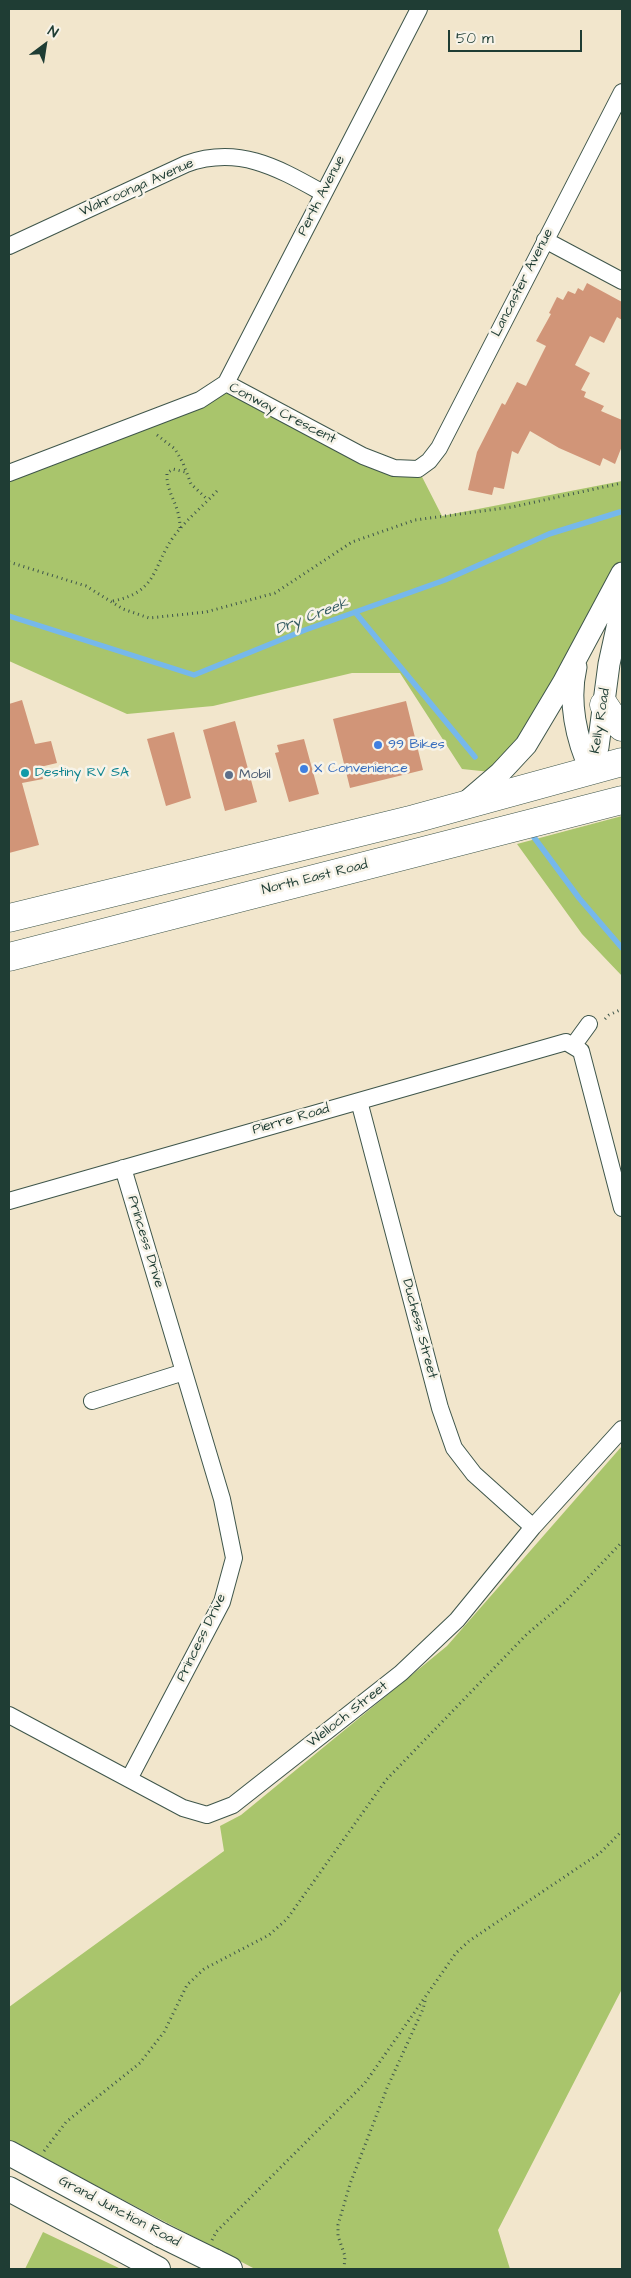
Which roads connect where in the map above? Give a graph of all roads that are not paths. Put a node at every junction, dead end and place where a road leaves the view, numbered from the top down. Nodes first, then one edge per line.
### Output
1 (419, 9) edge
2 (622, 92) edge
3 (323, 193) junction
4 (545, 240) junction
5 (9, 246) edge
6 (622, 281) edge
7 (226, 383) junction
8 (418, 469) joint
9 (9, 473) edge
10 (622, 573) edge
11 (622, 605) edge
12 (581, 647) junction
13 (604, 705) junction
14 (622, 728) edge
15 (622, 762) edge
16 (591, 771) junction
17 (622, 784) edge
18 (622, 800) edge
19 (463, 804) junction
20 (550, 818) junction
21 (9, 918) edge
22 (9, 957) edge
23 (589, 1024) dead end
24 (573, 1046) junction
25 (359, 1101) junction
26 (122, 1168) junction
27 (9, 1200) edge
28 (622, 1208) edge
29 (184, 1372) junction
30 (92, 1401) dead end
31 (622, 1429) edge
32 (533, 1528) junction
33 (9, 1715) edge
34 (129, 1779) junction
35 (9, 2153) edge
36 (10, 2188) edge
37 (218, 2259) edge
38 (153, 2267) edge

1 - 3 street, Perth Avenue
2 - 4 street, Lancaster Avenue
3 - 5 street, Wahroonga Avenue
3 - 7 street, Perth Avenue
4 - 6 street
4 - 8 street, Lancaster Avenue
7 - 8 street, Conway Crescent
7 - 9 street, Conway Crescent
10 - 12 street, Kelly Road
11 - 13 street, Kelly Road
12 - 16 street, Kelly Road
12 - 19 street, Kelly Road
13 - 14 highway
13 - 16 street, Kelly Road
15 - 16 highway
16 - 17 highway
16 - 19 highway
16 - 20 highway
18 - 20 highway, North East Road
19 - 21 highway
20 - 22 highway, North East Road
23 - 24 street
24 - 25 street, Pierre Road
24 - 28 street
25 - 26 street, Pierre Road
25 - 32 street, Duchess Street
26 - 27 street, Pierre Road
26 - 29 street, Princess Drive
29 - 30 street
29 - 34 street, Princess Drive
31 - 32 street, Welloch Street
32 - 34 street, Welloch Street
33 - 34 street, Welloch Street
35 - 37 main road, Grand Junction Road, bridge
36 - 38 main road

